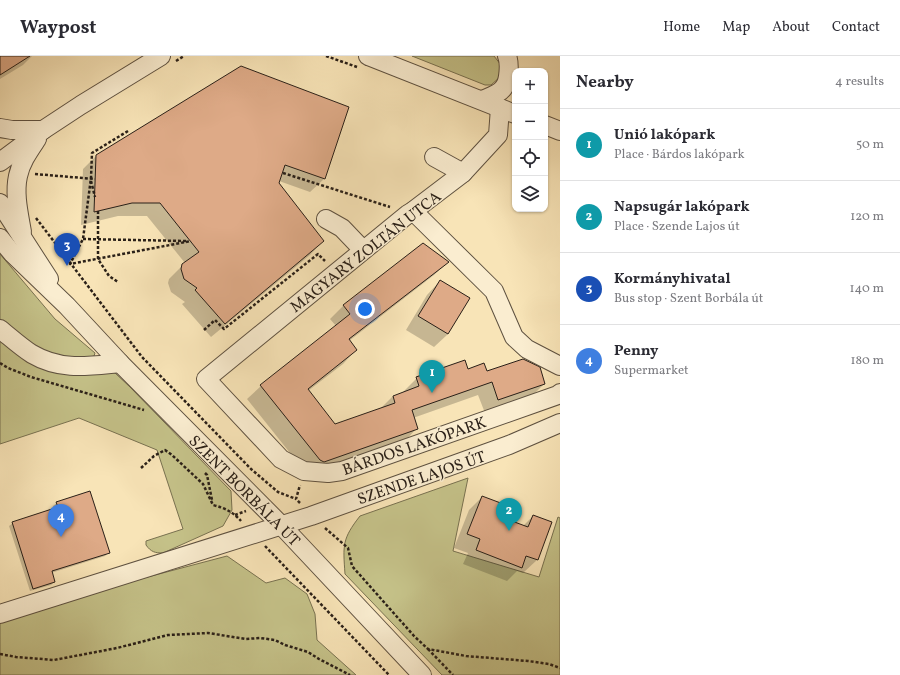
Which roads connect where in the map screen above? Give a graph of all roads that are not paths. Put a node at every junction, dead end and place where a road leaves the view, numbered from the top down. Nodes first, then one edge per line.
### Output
1 (161, 56) edge
2 (368, 56) edge
3 (507, 56) edge
4 (482, 100) junction
5 (508, 111) edge
6 (548, 126) edge
7 (0, 128) edge
8 (43, 130) junction
9 (560, 131) edge
10 (0, 150) edge
11 (434, 157) dead end
12 (0, 162) edge
13 (463, 173) junction
14 (0, 203) edge
15 (412, 211) junction
16 (326, 219) dead end
17 (0, 238) edge
18 (23, 239) junction
19 (6, 249) edge
20 (363, 250) junction
21 (67, 306) junction
22 (0, 329) edge
23 (120, 364) junction
24 (560, 366) edge
25 (206, 379) joint
26 (560, 393) edge
27 (560, 423) edge
28 (281, 525) junction
29 (0, 614) edge
30 (422, 675) edge

1 - 8 street
2 - 4 street
3 - 4 street
4 - 5 street
5 - 13 street, MAGYARY ZOLTÁN UTCA
6 - 9 street
7 - 8 street
8 - 10 street
8 - 12 street
8 - 18 street
11 - 13 street
13 - 15 street, MAGYARY ZOLTÁN UTCA
14 - 18 street, SZENT BORBÁLA ÚT
15 - 20 street, MAGYARY ZOLTÁN UTCA
15 - 24 street
16 - 20 street
17 - 19 street, SZENT BORBÁLA ÚT
18 - 21 street, SZENT BORBÁLA ÚT
19 - 21 street, SZENT BORBÁLA ÚT
20 - 25 street, MAGYARY ZOLTÁN UTCA
21 - 23 street, SZENT BORBÁLA ÚT
22 - 23 street
23 - 28 street, SZENT BORBÁLA ÚT
25 - 26 street, BÁRDOS LAKÓPARK
27 - 28 street, SZENDE LAJOS ÚT
28 - 29 street, SZENDE LAJOS ÚT
28 - 30 street, SZENT BORBÁLA ÚT

